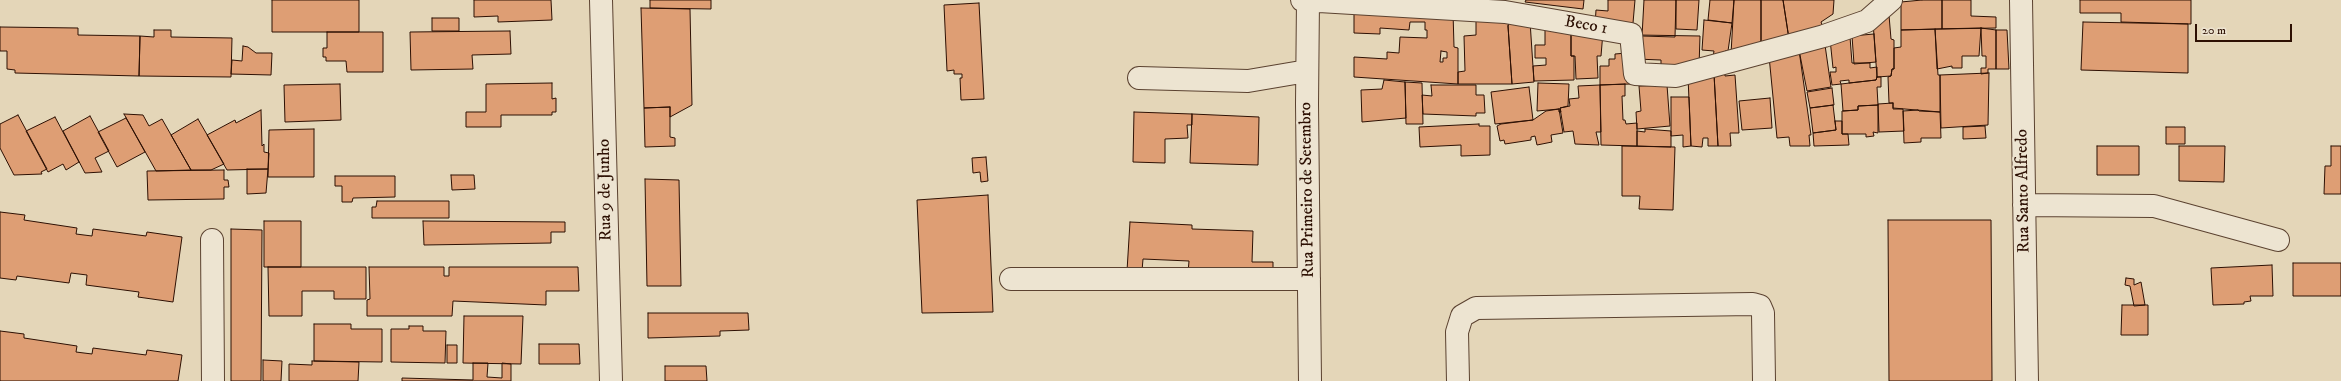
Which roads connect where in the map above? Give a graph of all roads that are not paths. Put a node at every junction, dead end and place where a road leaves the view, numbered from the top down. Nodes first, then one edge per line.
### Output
1 (601, 0) edge
2 (1306, 0) edge
3 (1891, 0) edge
4 (2021, 0) edge
5 (1506, 6) edge
6 (1307, 71) junction
7 (1139, 78) dead end
8 (2024, 205) junction
9 (212, 240) dead end
10 (2278, 240) dead end
11 (1011, 279) dead end
12 (1309, 279) junction
13 (212, 381) edge
14 (610, 381) edge
15 (1310, 381) edge
16 (1458, 381) edge
17 (1764, 381) edge
18 (2027, 381) edge

1 - 14 street, Rua 9 de Junho
2 - 5 street, Beco 1
2 - 6 street, Rua Primeiro de Setembro
3 - 5 street, Beco 1
4 - 8 street, Rua Santo Alfredo
6 - 7 street
6 - 12 street, Rua Primeiro de Setembro
8 - 10 street
8 - 18 street, Rua Santo Alfredo
9 - 13 street
11 - 12 street
12 - 15 street, Rua Primeiro de Setembro
16 - 17 street

